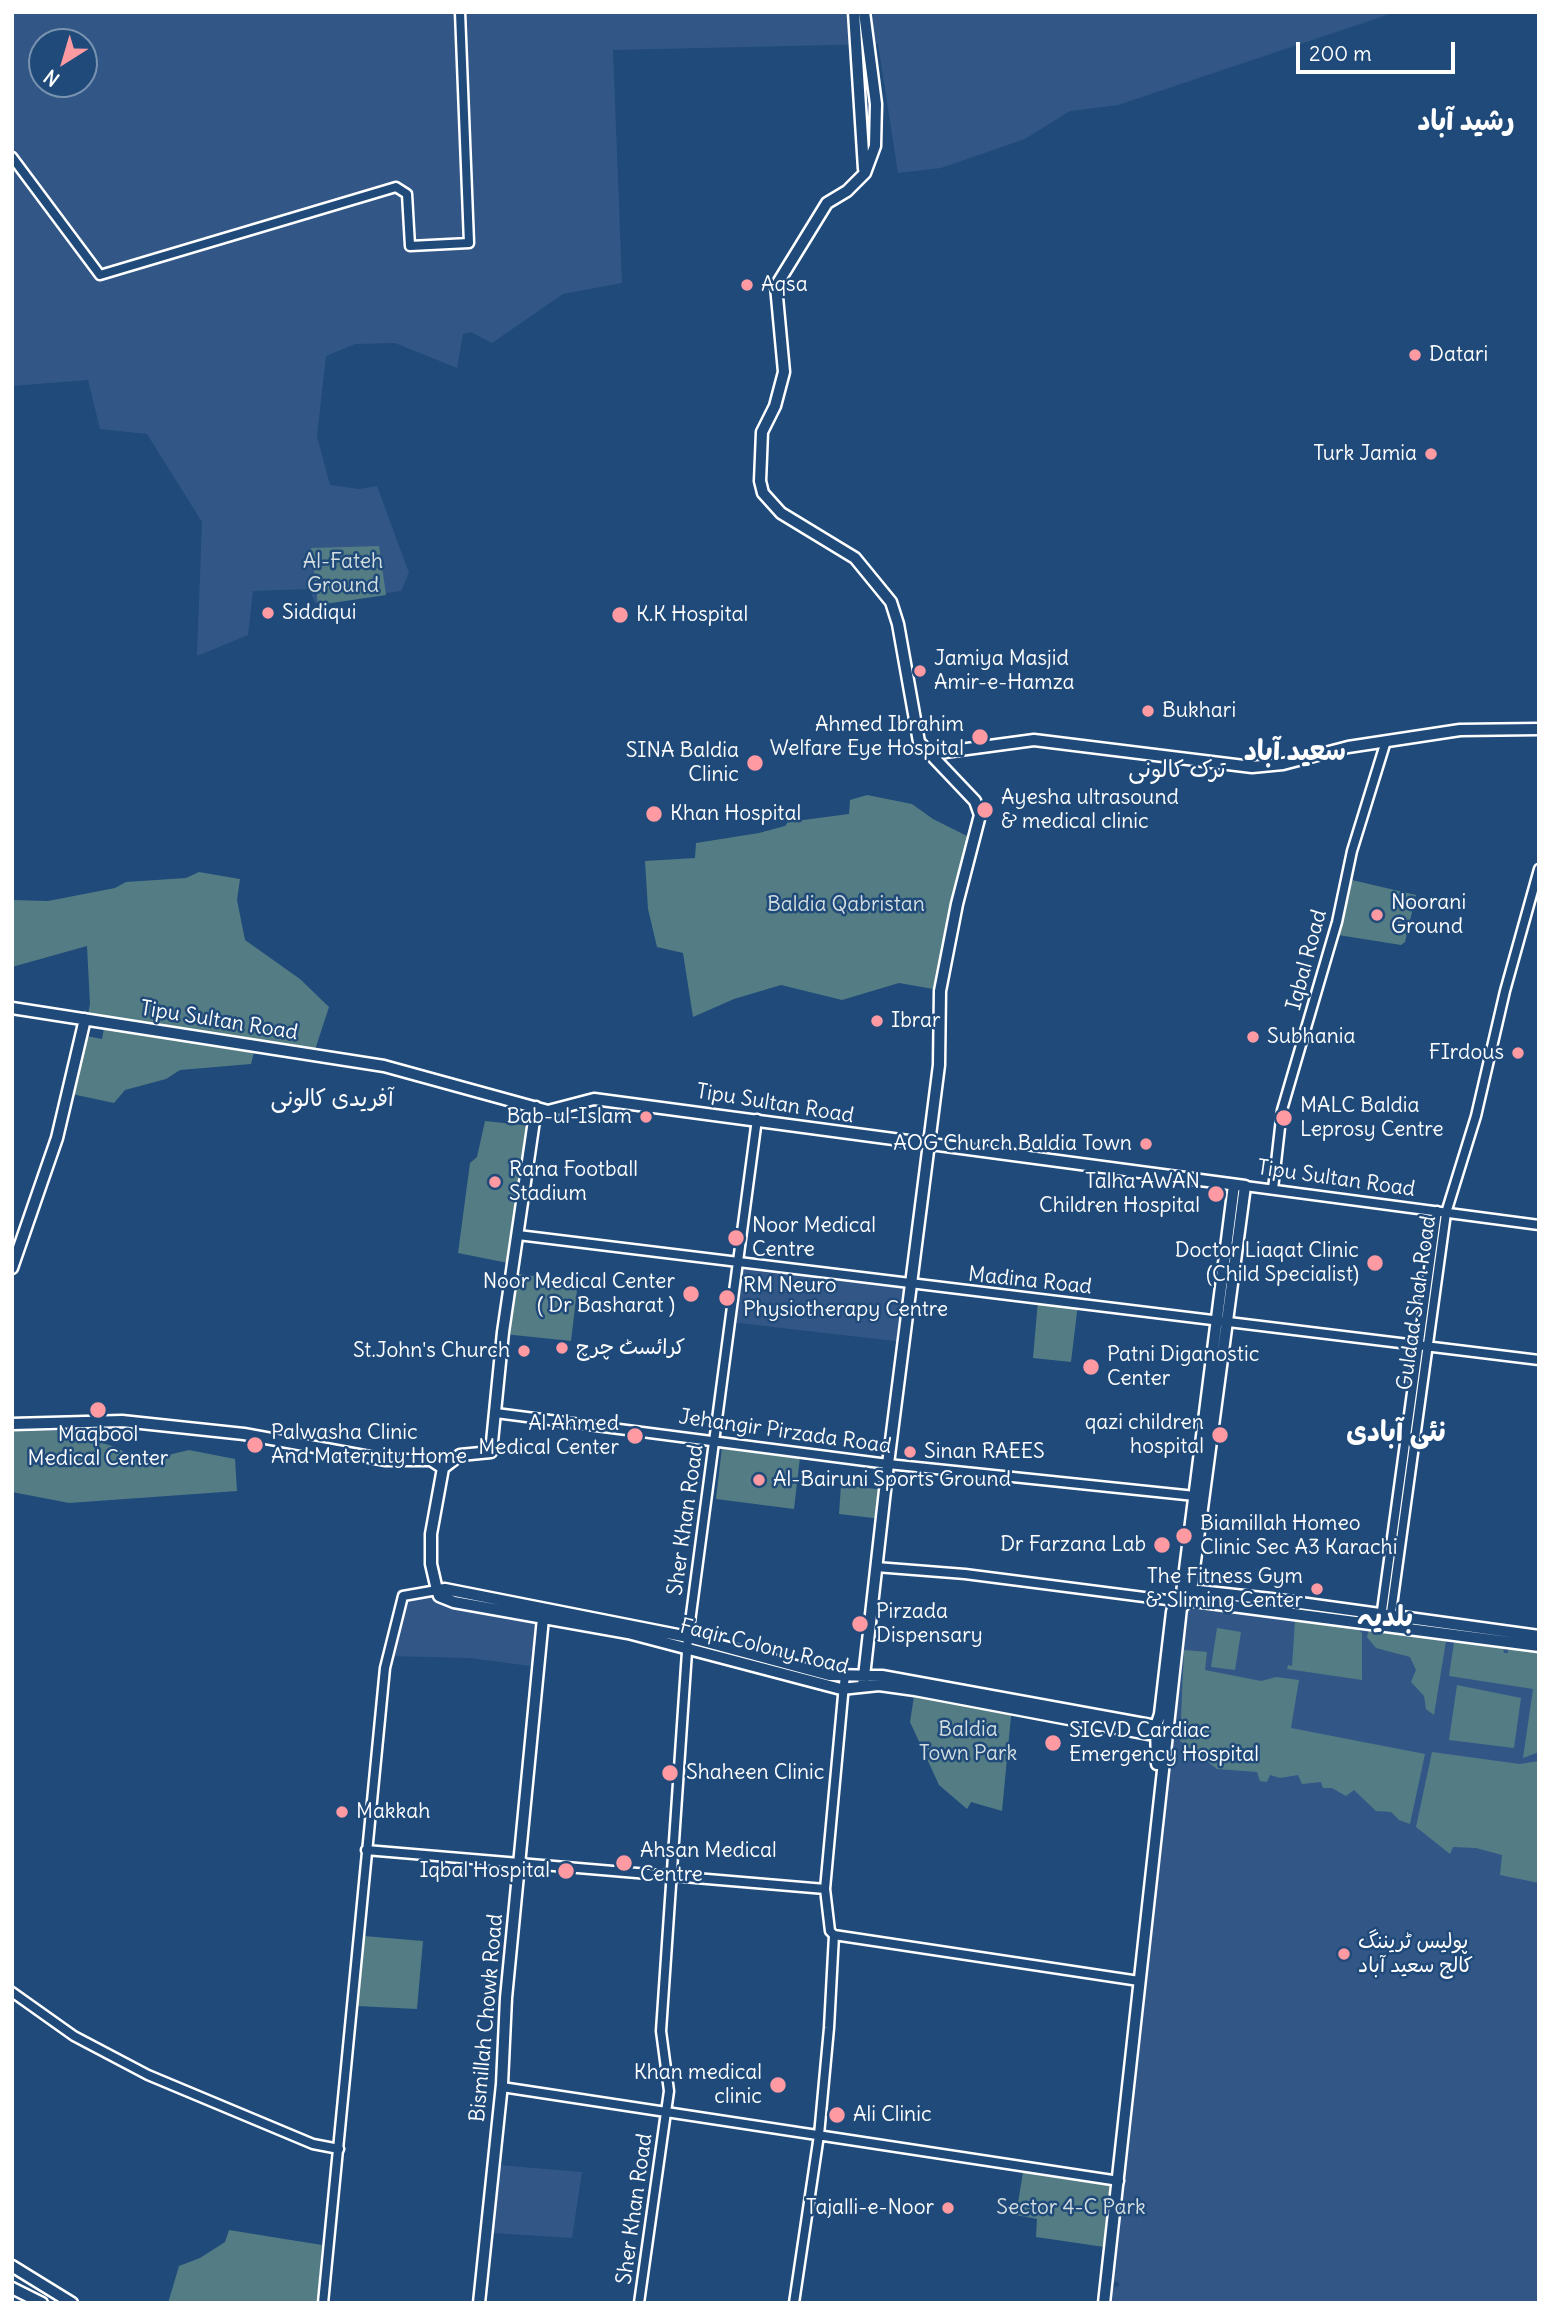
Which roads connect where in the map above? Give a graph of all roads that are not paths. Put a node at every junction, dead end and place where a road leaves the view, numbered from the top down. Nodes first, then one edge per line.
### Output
1 (460, 12) edge
2 (854, 12) edge
3 (864, 12) edge
4 (12, 157) edge
5 (864, 173) junction
6 (1539, 729) edge
7 (1386, 741) junction
8 (930, 754) junction
9 (1539, 869) edge
10 (12, 1008) edge
11 (85, 1019) junction
12 (536, 1107) junction
13 (757, 1119) junction
14 (930, 1146) junction
15 (1239, 1185) junction
16 (1273, 1189) junction
17 (1442, 1212) junction
18 (1539, 1225) edge
19 (518, 1235) junction
20 (738, 1264) junction
21 (12, 1268) edge
22 (912, 1285) junction
23 (1222, 1320) junction
24 (1418, 1343) junction
25 (1429, 1345) junction
26 (1539, 1360) edge
27 (496, 1413) junction
28 (12, 1424) edge
29 (715, 1440) junction
30 (888, 1464) junction
31 (443, 1468) junction
32 (1195, 1496) junction
33 (876, 1567) junction
34 (437, 1590) junction
35 (1183, 1595) junction
36 (543, 1614) junction
37 (1385, 1620) junction
38 (1539, 1636) edge
39 (688, 1643) junction
40 (1539, 1646) edge
41 (845, 1674) junction
42 (864, 1674) junction
43 (863, 1685) junction
44 (841, 1689) junction
45 (1159, 1729) junction
46 (366, 1850) junction
47 (520, 1862) junction
48 (671, 1878) junction
49 (825, 1889) junction
50 (834, 1935) junction
51 (1139, 1981) junction
52 (12, 1992) edge
53 (502, 2087) junction
54 (667, 2112) junction
55 (819, 2135) junction
56 (338, 2149) junction
57 (1119, 2181) junction
58 (12, 2266) edge
59 (12, 2288) edge
60 (43, 2303) edge
61 (72, 2303) edge
62 (323, 2303) edge
63 (479, 2303) edge
64 (639, 2303) edge
65 (794, 2303) edge
66 (1104, 2303) edge

1 - 4 street
2 - 5 main road
3 - 5 main road
5 - 8 main road
6 - 7 main road
7 - 8 main road
7 - 16 street, Iqbal Road
8 - 14 main road
9 - 17 street, Guldad Shah Road
10 - 11 main road, Tipu Sultan Road
11 - 12 main road, Tipu Sultan Road
11 - 21 main road
12 - 13 main road, Tipu Sultan Road
12 - 19 main road
13 - 14 main road, Tipu Sultan Road
13 - 20 street, Sher Khan Road
14 - 15 main road, Tipu Sultan Road
14 - 22 main road
15 - 16 street, Tipu Sultan Road
15 - 23 main road
16 - 17 street, Tipu Sultan Road
17 - 18 street, Tipu Sultan Road
17 - 24 street, Guldad Shah Road
17 - 25 street, Guldad Shah Road
19 - 20 street, Madina Road
19 - 27 main road
20 - 22 street, Madina Road
20 - 29 street, Sher Khan Road
22 - 23 street, Madina Road
22 - 30 main road
23 - 24 street, Madina Road
23 - 32 main road
23 - 35 main road
24 - 25 street, Madina Road
24 - 37 street, Guldad Shah Road
25 - 26 street, Madina Road
25 - 37 street, Guldad Shah Road
27 - 29 street, Jehangir Pirzada Road
27 - 31 main road
28 - 31 main road
29 - 30 street, Jehangir Pirzada Road
29 - 39 street, Sher Khan Road
30 - 32 street, Jehangir Pirzada Road
30 - 33 main road
31 - 34 main road
32 - 35 main road
33 - 35 street
33 - 42 main road
34 - 36 main road, Faqir Colony Road
34 - 46 street
35 - 37 main road
35 - 45 main road
36 - 39 main road, Faqir Colony Road
36 - 47 main road, Bismillah Chowk Road
37 - 38 main road
37 - 40 main road
37 - 45 main road
39 - 41 main road, Faqir Colony Road
39 - 44 main road, Faqir Colony Road
39 - 48 street, Sher Khan Road
41 - 42 main road, Faqir Colony Road
41 - 44 street
42 - 43 main road
42 - 45 main road, Faqir Colony Road
43 - 44 main road, Faqir Colony Road
43 - 45 main road, Faqir Colony Road
44 - 49 street
45 - 51 main road
46 - 47 street
46 - 56 street
47 - 48 street
47 - 53 main road, Bismillah Chowk Road
48 - 49 street
48 - 54 street, Sher Khan Road
49 - 50 street
50 - 51 street
50 - 55 street
51 - 57 main road
52 - 56 street
53 - 54 street
53 - 63 main road, Bismillah Chowk Road
54 - 55 street
54 - 64 street, Sher Khan Road
55 - 57 street
55 - 65 street
56 - 62 street
57 - 66 main road
58 - 61 main road
59 - 60 main road

